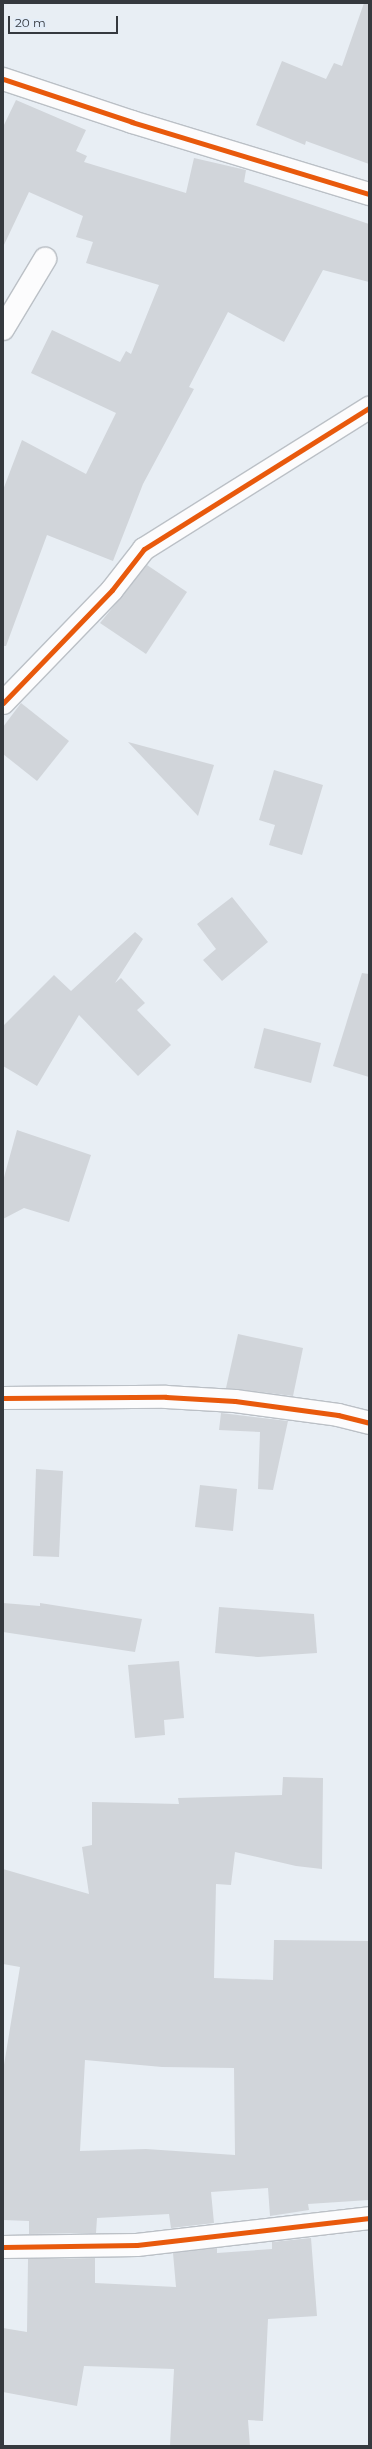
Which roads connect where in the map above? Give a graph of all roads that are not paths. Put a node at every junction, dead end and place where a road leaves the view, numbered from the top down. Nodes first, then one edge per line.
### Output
1 (3, 79) edge
2 (369, 194) edge
3 (45, 259) dead end
4 (3, 329) edge
5 (369, 408) edge
6 (3, 703) edge
7 (3, 1398) edge
8 (369, 1423) edge
9 (369, 2218) edge
10 (3, 2247) edge

1 - 2 street
3 - 4 street
5 - 6 street
7 - 8 street
9 - 10 street

